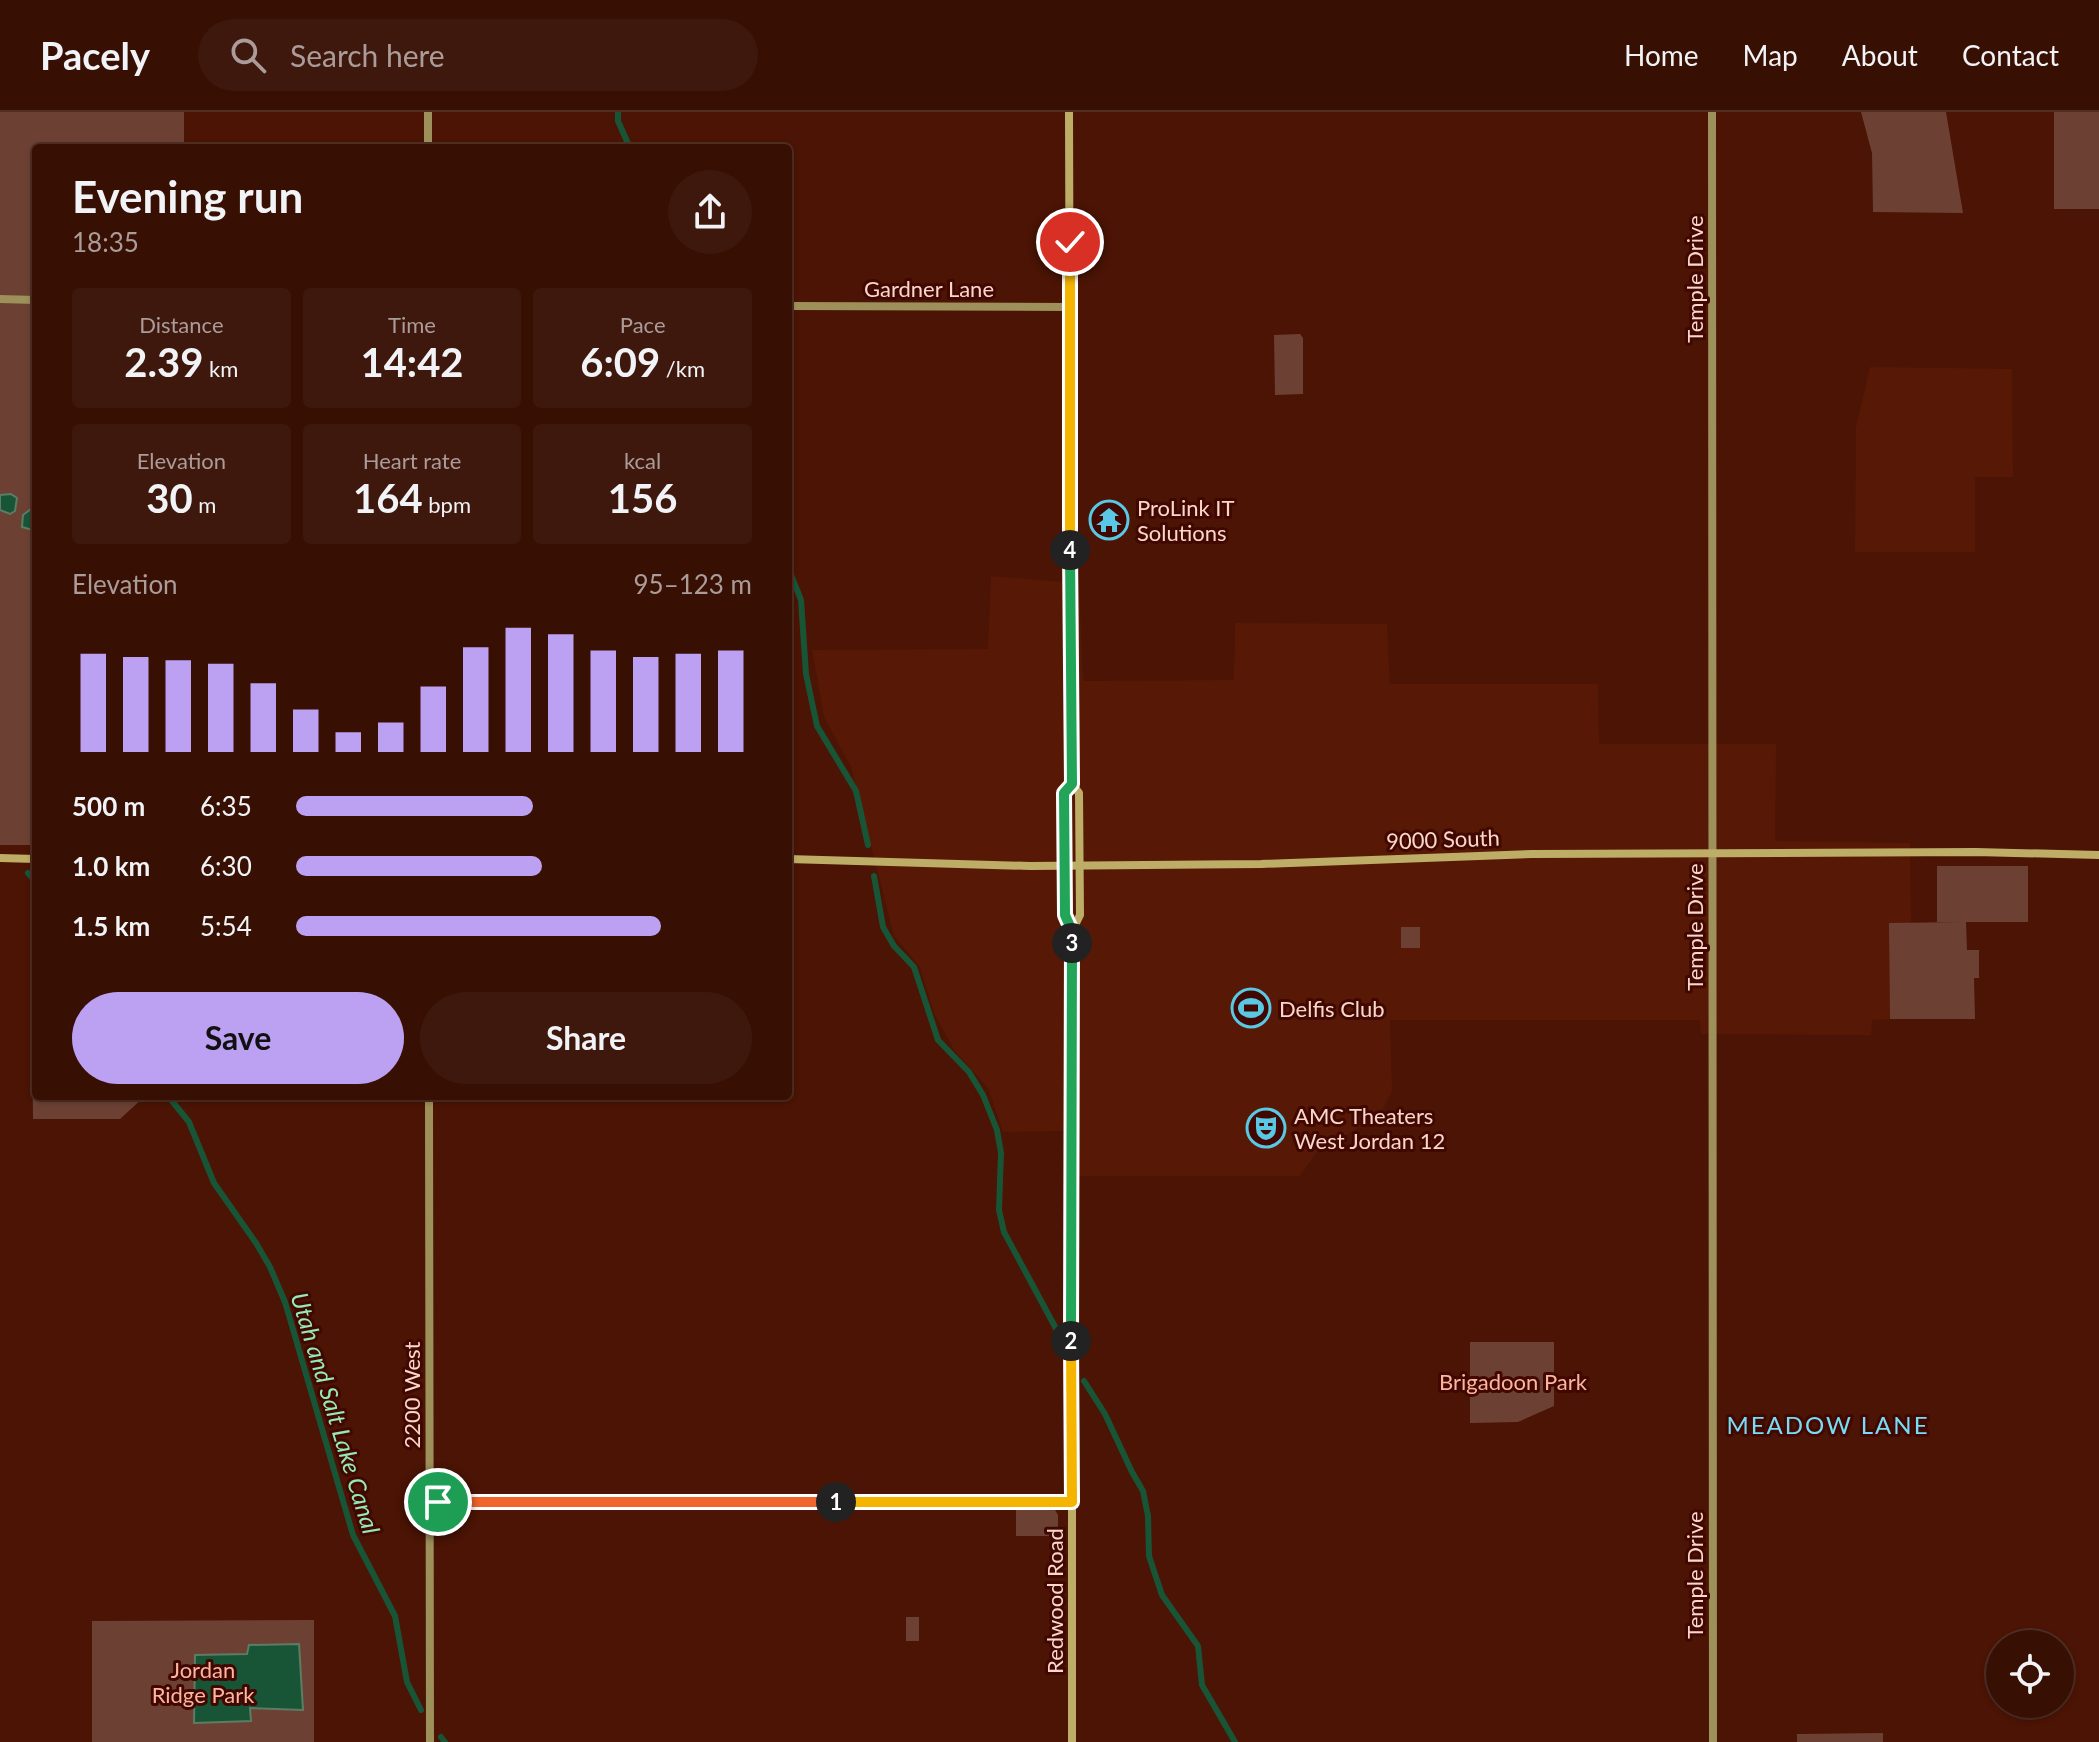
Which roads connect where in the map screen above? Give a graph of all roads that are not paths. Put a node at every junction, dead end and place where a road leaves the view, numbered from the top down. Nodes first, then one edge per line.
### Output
1 (428, 112) edge
2 (1069, 112) edge
3 (1712, 112) edge
4 (428, 144) edge
5 (0, 299) edge
6 (32, 300) edge
7 (792, 306) edge
8 (1070, 307) junction
9 (1072, 784) junction
10 (1712, 854) junction
11 (2099, 855) edge
12 (0, 858) edge
13 (32, 859) edge
14 (792, 859) edge
15 (1065, 865) junction
16 (1080, 865) junction
17 (1072, 931) junction
18 (429, 1100) edge
19 (429, 1502) junction
20 (1072, 1502) junction
21 (430, 1742) edge
22 (1072, 1742) edge
23 (1713, 1742) edge

1 - 4 street
2 - 8 main road, Redwood Road
3 - 10 street, Temple Drive
5 - 6 street
7 - 8 street, Gardner Lane
8 - 9 main road, Redwood Road
9 - 15 main road, Redwood Road
9 - 16 main road, Redwood Road
10 - 11 main road, 9000 South
10 - 16 main road, 9000 South
10 - 23 street, Temple Drive
12 - 13 main road
14 - 15 main road, 9000 South
15 - 16 main road, 9000 South
15 - 17 main road, Redwood Road
16 - 17 main road, Redwood Road
17 - 20 main road, Redwood Road
18 - 19 street, 2200 West
19 - 20 street
19 - 21 street, 2200 West
20 - 22 main road, Redwood Road

